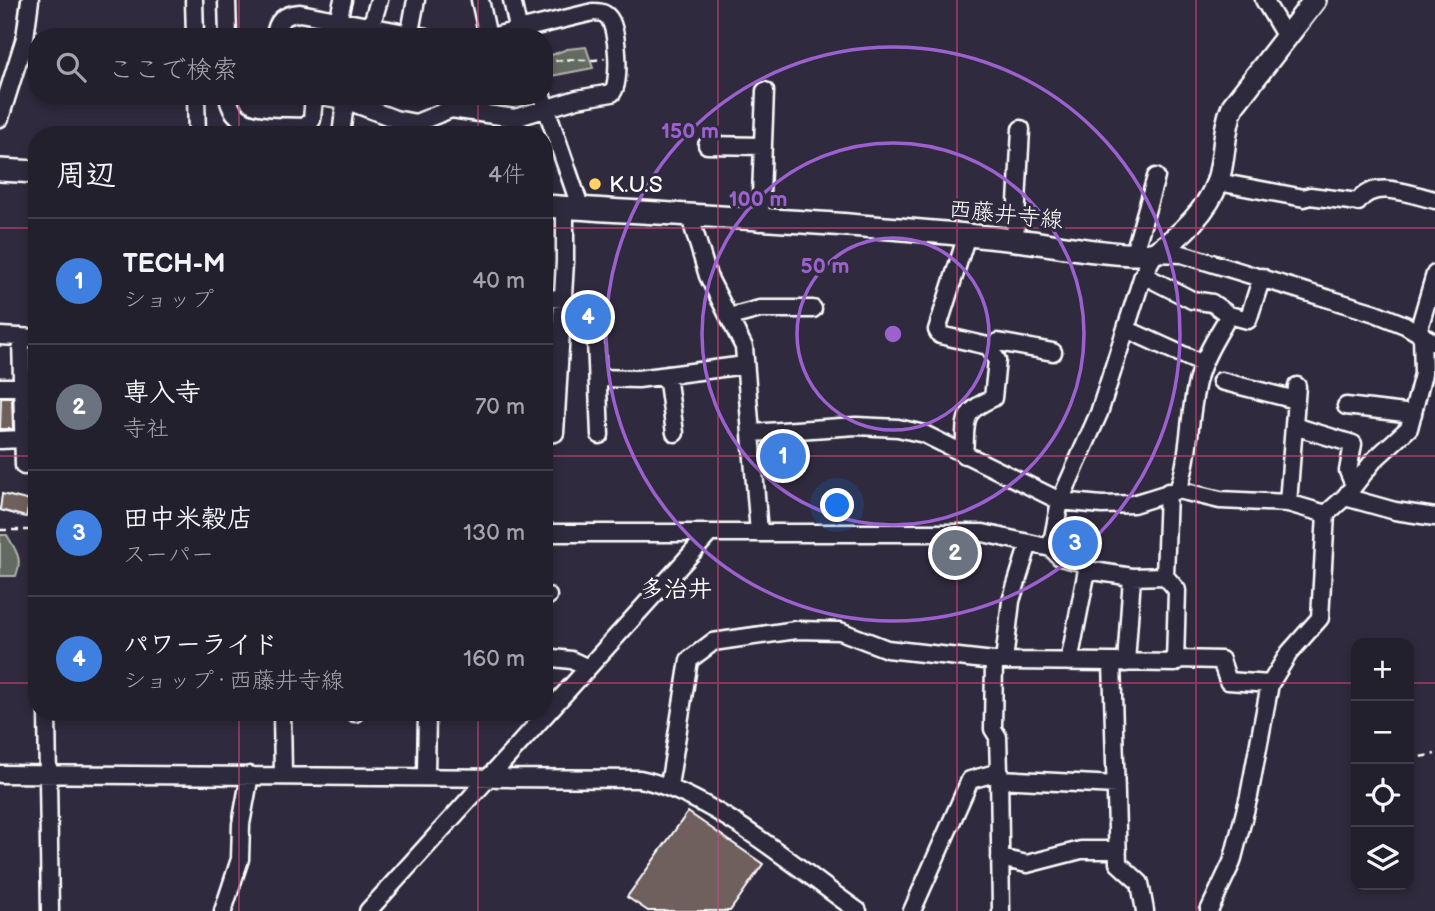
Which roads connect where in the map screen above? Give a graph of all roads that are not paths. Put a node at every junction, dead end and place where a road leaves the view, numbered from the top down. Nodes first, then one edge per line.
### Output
1 (30, 0) edge
2 (194, 0) edge
3 (227, 0) edge
4 (343, 0) edge
5 (379, 0) edge
6 (416, 0) edge
7 (480, 0) edge
8 (512, 0) edge
9 (1264, 0) edge
10 (1315, 0) edge
11 (338, 19) junction
12 (195, 28) edge
13 (228, 28) edge
14 (276, 28) edge
15 (362, 28) edge
16 (371, 28) edge
17 (418, 28) edge
18 (487, 28) edge
19 (518, 28) edge
20 (537, 28) edge
21 (1286, 37) junction
22 (765, 91) dead end
23 (553, 102) edge
24 (196, 105) edge
25 (230, 105) edge
26 (313, 105) edge
27 (345, 105) edge
28 (362, 105) edge
29 (540, 105) edge
30 (544, 105) edge
31 (0, 118) edge
32 (515, 118) junction
33 (197, 126) edge
34 (294, 126) edge
35 (305, 126) edge
36 (342, 126) edge
37 (410, 126) edge
38 (422, 126) edge
39 (518, 126) edge
40 (548, 126) edge
41 (1021, 129) dead end
42 (707, 145) dead end
43 (763, 146) junction
44 (553, 150) edge
45 (0, 170) edge
46 (28, 172) edge
47 (1156, 177) dead end
48 (1218, 182) junction
49 (1435, 200) edge
50 (564, 207) edge
51 (690, 217) junction
52 (760, 222) junction
53 (967, 235) junction
54 (1015, 240) junction
55 (1133, 253) junction
56 (1156, 253) junction
57 (1435, 274) edge
58 (1143, 275) junction
59 (1262, 277) junction
60 (553, 298) edge
61 (563, 299) junction
62 (813, 309) dead end
63 (1229, 315) junction
64 (730, 317) junction
65 (1126, 329) junction
66 (553, 334) edge
67 (561, 334) junction
68 (0, 336) edge
69 (1425, 336) edge
70 (28, 338) edge
71 (596, 341) dead end
72 (28, 345) edge
73 (992, 349) junction
74 (1053, 352) dead end
75 (1202, 364) junction
76 (745, 365) junction
77 (667, 375) junction
78 (598, 378) junction
79 (1221, 381) dead end
80 (0, 387) edge
81 (22, 387) junction
82 (1346, 406) dead end
83 (1413, 414) junction
84 (1294, 426) junction
85 (553, 433) edge
86 (675, 433) dead end
87 (752, 433) junction
88 (600, 435) dead end
89 (23, 439) junction
90 (0, 440) edge
91 (964, 455) junction
92 (24, 466) dead end
93 (1173, 491) junction
94 (1350, 491) junction
95 (1060, 501) junction
96 (1288, 503) junction
97 (1326, 514) junction
98 (1435, 517) edge
99 (553, 533) edge
100 (710, 533) junction
101 (760, 533) junction
102 (1029, 543) junction
103 (1051, 548) junction
104 (1087, 570) junction
105 (1165, 576) junction
106 (1132, 577) junction
107 (553, 658) edge
108 (1176, 659) junction
109 (999, 661) junction
110 (1069, 662) junction
111 (1119, 663) junction
112 (586, 667) junction
113 (1270, 684) junction
114 (553, 706) edge
115 (47, 721) edge
116 (282, 721) edge
117 (427, 721) edge
118 (540, 721) edge
119 (0, 774) edge
120 (48, 775) junction
121 (250, 775) junction
122 (283, 775) junction
123 (426, 775) junction
124 (999, 775) junction
125 (493, 776) junction
126 (1116, 785) junction
127 (669, 786) junction
128 (1118, 850) junction
129 (1000, 858) junction
130 (51, 911) edge
131 (223, 911) edge
132 (369, 911) edge
133 (858, 911) edge
134 (912, 911) edge
135 (1001, 911) edge
136 (1145, 911) edge
137 (1209, 911) edge

1 - 31 street
2 - 12 street
3 - 13 street
4 - 11 street
5 - 16 street
6 - 17 street
7 - 18 street
8 - 19 street
9 - 21 street
10 - 21 main road
11 - 14 street
11 - 15 street
20 - 23 street
21 - 48 main road
22 - 43 street
24 - 33 street
25 - 34 street
26 - 35 street
27 - 36 street
28 - 37 street
29 - 32 street
30 - 40 street
32 - 38 street
32 - 39 street
41 - 54 street
42 - 43 street
43 - 52 street
44 - 50 street
45 - 46 main road
47 - 55 street
48 - 49 street
48 - 56 main road
50 - 51 main road, 西藤井寺線
50 - 61 street
51 - 52 main road, 西藤井寺線
51 - 64 street
52 - 53 main road, 西藤井寺線
53 - 54 main road, 西藤井寺線
53 - 73 street
54 - 55 main road, 西藤井寺線
55 - 56 main road, 西藤井寺線
56 - 58 street
56 - 59 street
57 - 69 street
58 - 63 street
58 - 65 street
59 - 63 street
59 - 69 street
60 - 61 street
61 - 67 street
62 - 64 street
63 - 75 street
64 - 76 street
65 - 75 street
65 - 95 street
66 - 67 street
67 - 85 street
68 - 70 street
69 - 83 street
71 - 78 street
72 - 81 street
73 - 74 street
73 - 91 street
75 - 93 street
76 - 77 street
76 - 87 street
77 - 78 street
77 - 86 street
78 - 88 street
79 - 84 street
80 - 81 street
81 - 89 street
82 - 83 street
83 - 94 street
84 - 94 street
84 - 96 street
87 - 91 street
87 - 101 street
89 - 90 street
89 - 92 street
91 - 95 street
93 - 95 street
93 - 96 street
93 - 105 street
94 - 97 street
94 - 98 street
95 - 103 street
96 - 97 street
97 - 113 street
99 - 100 street
100 - 101 street
100 - 112 street
101 - 102 street
102 - 103 street
102 - 109 street
103 - 104 street
104 - 106 street
104 - 110 street
105 - 106 street
105 - 108 street
106 - 111 street
107 - 112 street
108 - 111 street
108 - 113 street
109 - 110 street
109 - 124 street
109 - 127 street
110 - 111 street
111 - 126 street
112 - 114 street
113 - 137 street
115 - 120 street
116 - 122 street
117 - 123 street
118 - 125 street
119 - 120 street
120 - 121 street
120 - 130 street
121 - 122 street
121 - 131 street
122 - 123 street
123 - 125 street
124 - 126 street
124 - 129 street
124 - 134 street
125 - 127 street
125 - 132 street
126 - 128 street
127 - 133 street
128 - 129 street
128 - 136 street
129 - 135 street

